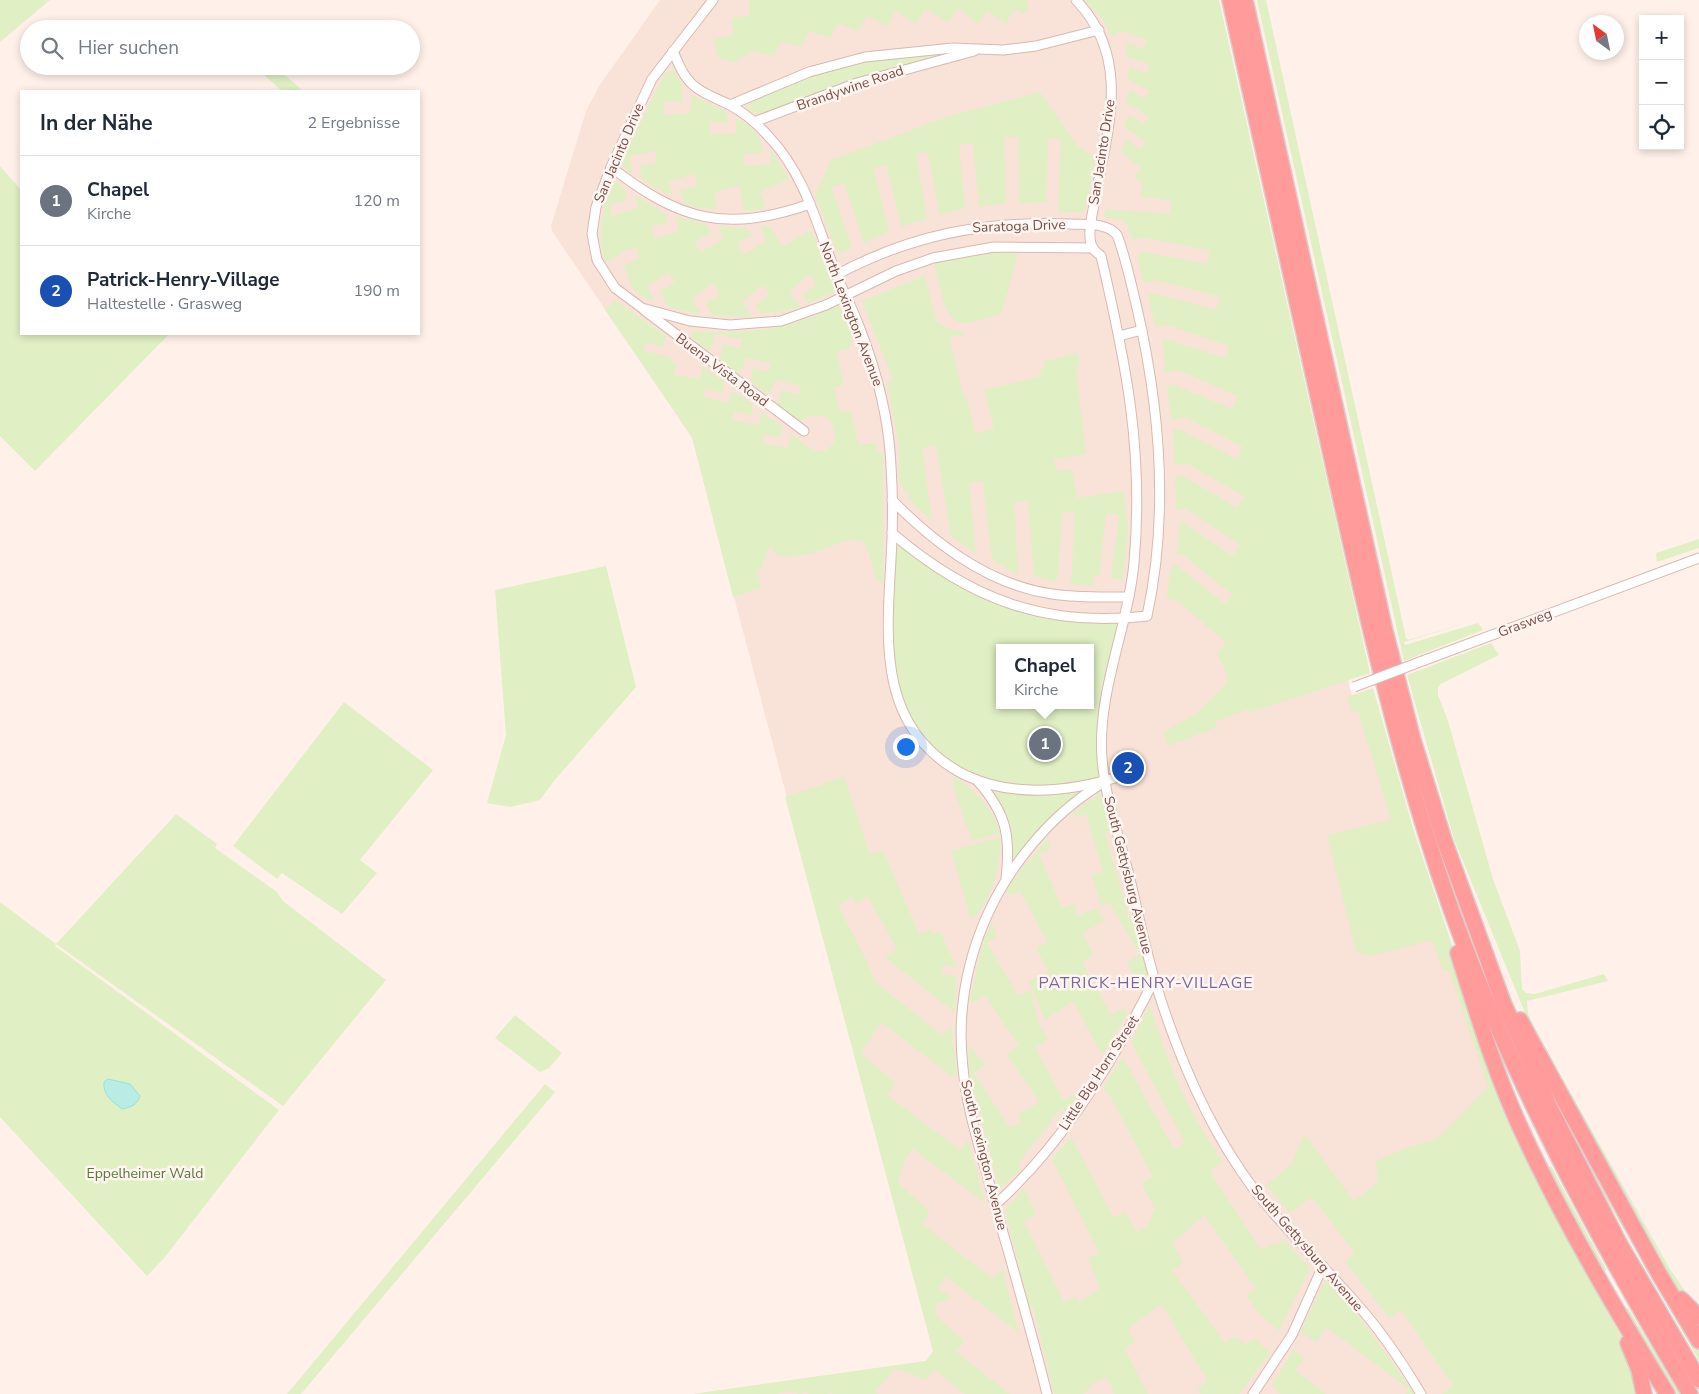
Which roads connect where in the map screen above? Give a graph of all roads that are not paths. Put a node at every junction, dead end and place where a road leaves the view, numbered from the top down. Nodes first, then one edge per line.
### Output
1 (713, 0) edge
2 (1076, 0) edge
3 (1230, 0) edge
4 (1246, 0) edge
5 (1099, 30) junction
6 (976, 50) junction
7 (673, 51) junction
8 (730, 105) junction
9 (754, 122) junction
10 (611, 167) junction
11 (810, 204) junction
12 (1091, 225) junction
13 (1093, 248) junction
14 (836, 275) junction
15 (846, 295) junction
16 (642, 308) junction
17 (1142, 330) junction
18 (1120, 336) junction
19 (804, 432) dead end
20 (892, 500) junction
21 (892, 533) junction
22 (1699, 558) edge
23 (1129, 598) junction
24 (1125, 619) junction
25 (1352, 688) dead end
26 (1125, 775) dead end
27 (977, 780) junction
28 (1105, 782) junction
29 (1006, 879) junction
30 (1452, 913) junction
31 (1474, 927) junction
32 (1154, 980) junction
33 (996, 1205) junction
34 (1323, 1266) junction
35 (1659, 1274) junction
36 (1618, 1313) junction
37 (1699, 1316) edge
38 (1699, 1341) edge
39 (1699, 1380) edge
40 (1046, 1394) edge
41 (1253, 1394) edge
42 (1421, 1394) edge
43 (1644, 1394) edge
44 (1667, 1394) edge
45 (1690, 1394) edge

1 - 7 street, San Jacinto Drive
2 - 5 street, San Jacinto Drive
3 - 30 highway
4 - 31 highway
5 - 6 street, Brandywine Road
5 - 12 street, San Jacinto Drive
6 - 8 street, Brandywine Road
6 - 9 street, Brandywine Road
7 - 8 street, North Lexington Avenue
7 - 10 street, San Jacinto Drive
8 - 9 street, North Lexington Avenue
9 - 11 street, North Lexington Avenue
10 - 11 street
10 - 16 street, San Jacinto Drive
11 - 14 street, North Lexington Avenue
12 - 13 street, San Jacinto Drive
12 - 14 street, Saratoga Drive
12 - 17 street, Saratoga Drive
13 - 15 street, Saratoga Drive
13 - 18 street, South Gettysburg Avenue
14 - 15 street, North Lexington Avenue
15 - 16 street, San Jacinto Drive
15 - 20 street, North Lexington Avenue
16 - 19 street, Buena Vista Road
17 - 18 street
17 - 24 street
18 - 23 street, South Gettysburg Avenue
20 - 21 street, North Lexington Avenue
20 - 23 street
21 - 24 street
21 - 27 street, North Lexington Avenue
22 - 25 street, Grasweg, bridge
23 - 24 street, South Gettysburg Avenue
24 - 28 street, South Gettysburg Avenue
26 - 28 street
27 - 28 street, North Lexington Avenue
27 - 29 street, North Lexington Avenue
28 - 29 street, South Lexington Avenue
28 - 32 street, South Gettysburg Avenue
29 - 33 street, South Lexington Avenue
30 - 36 highway
30 - 45 highway
31 - 35 highway
31 - 39 highway
32 - 33 street, Little Big Horn Street
32 - 34 street, South Gettysburg Avenue
33 - 40 street, South Lexington Avenue
34 - 41 street
34 - 42 street, South Gettysburg Avenue
35 - 37 highway
35 - 38 highway
36 - 43 highway
36 - 44 highway

